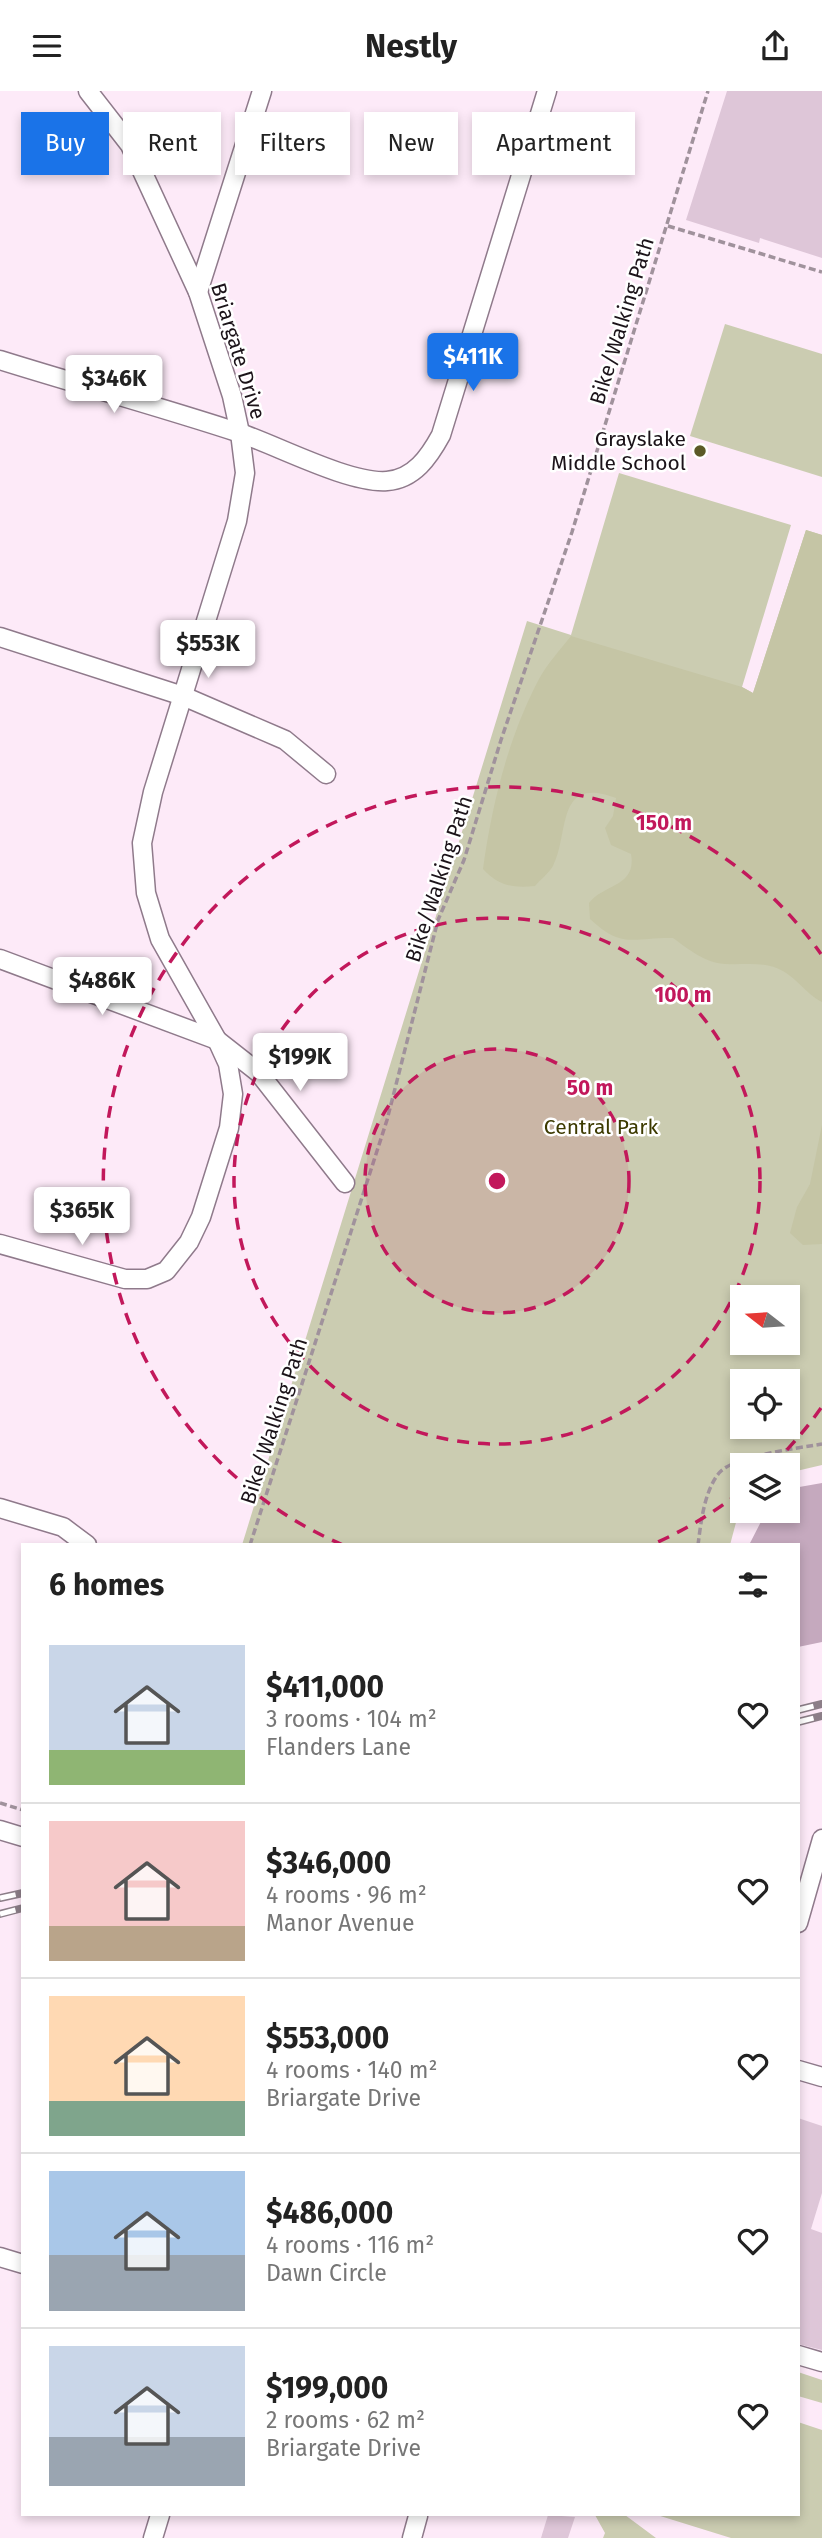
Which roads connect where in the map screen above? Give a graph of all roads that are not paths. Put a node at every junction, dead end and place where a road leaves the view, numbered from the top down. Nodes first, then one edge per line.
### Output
1 (88, 91) edge
2 (262, 91) edge
3 (547, 91) edge
4 (198, 292) junction
5 (0, 360) edge
6 (240, 433) junction
7 (0, 637) edge
8 (183, 696) junction
9 (326, 774) dead end
10 (0, 959) edge
11 (217, 1040) junction
12 (345, 1182) dead end
13 (0, 1244) edge
14 (0, 1508) edge
15 (84, 1543) edge
16 (0, 1831) edge
17 (21, 1836) edge
18 (822, 1839) edge
19 (800, 1916) edge
20 (800, 2071) edge
21 (822, 2077) edge
22 (0, 2257) edge
23 (21, 2263) edge
24 (800, 2356) edge
25 (822, 2362) edge
26 (160, 2516) edge
27 (418, 2517) edge
28 (153, 2538) edge
29 (412, 2538) edge

1 - 4 street, Briargate Drive
2 - 4 street
3 - 6 street
4 - 6 street, Briargate Drive
5 - 6 street
6 - 8 street, Briargate Drive
7 - 8 street
8 - 9 street
8 - 11 street, Briargate Drive
10 - 11 street
11 - 12 street, Briargate Drive
11 - 13 street, Briargate Drive
14 - 15 street
16 - 17 street
18 - 19 street
20 - 21 street
22 - 23 street
24 - 25 street
26 - 28 street
27 - 29 street

